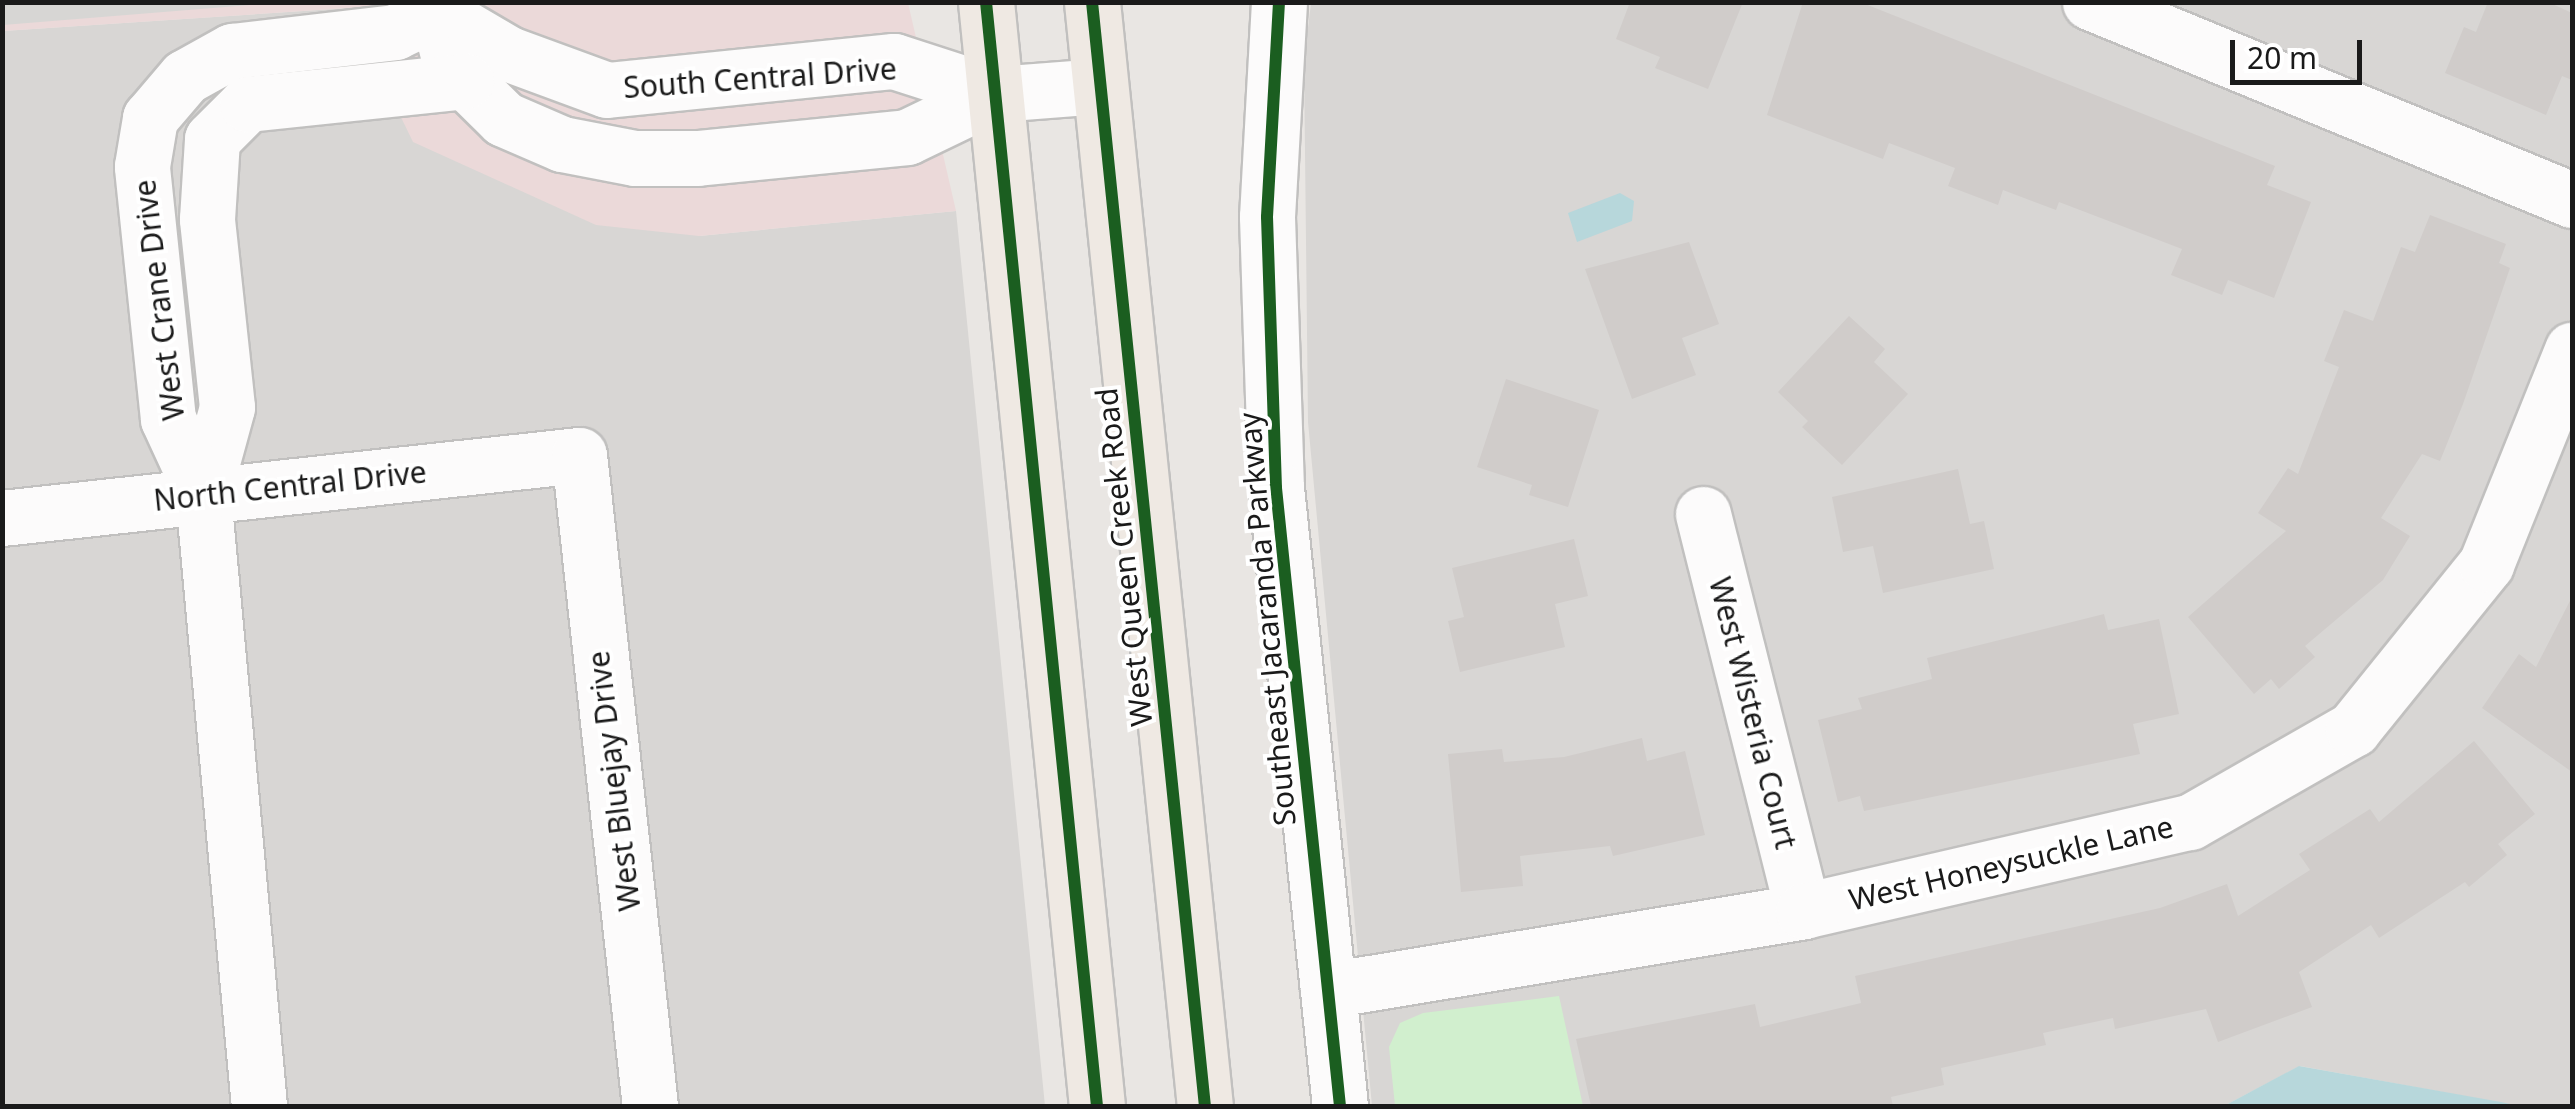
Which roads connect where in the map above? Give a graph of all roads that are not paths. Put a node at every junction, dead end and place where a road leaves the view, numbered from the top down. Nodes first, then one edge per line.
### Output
1 (986, 2) edge
2 (1092, 2) edge
3 (1279, 2) edge
4 (2094, 4) edge
5 (437, 12) junction
6 (466, 81) junction
7 (1100, 86) junction
8 (996, 94) junction
9 (2572, 200) edge
10 (2572, 350) edge
11 (578, 455) joint
12 (202, 495) junction
13 (1703, 514) dead end
14 (2, 518) edge
15 (1803, 912) junction
16 (1328, 990) junction
17 (259, 1106) edge
18 (650, 1106) edge
19 (1097, 1106) edge
20 (1205, 1106) edge
21 (1340, 1106) edge

1 - 8 main road
2 - 7 main road, West Queen Creek Road
3 - 16 street, Southeast Jacaranda Parkway
4 - 9 street
5 - 6 street
5 - 8 street, South Central Drive
5 - 12 street, West Crane Drive
6 - 8 street
6 - 12 street, West Crane Drive
7 - 8 street
7 - 20 main road, West Queen Creek Road
8 - 19 main road
10 - 15 street, West Honeysuckle Lane
11 - 12 street, North Central Drive
11 - 18 street, West Bluejay Drive
12 - 14 street, North Central Drive
12 - 17 street, West Crane Drive
13 - 15 street, West Wisteria Court
15 - 16 street, West Honeysuckle Lane
16 - 21 street, Southeast Jacaranda Parkway

